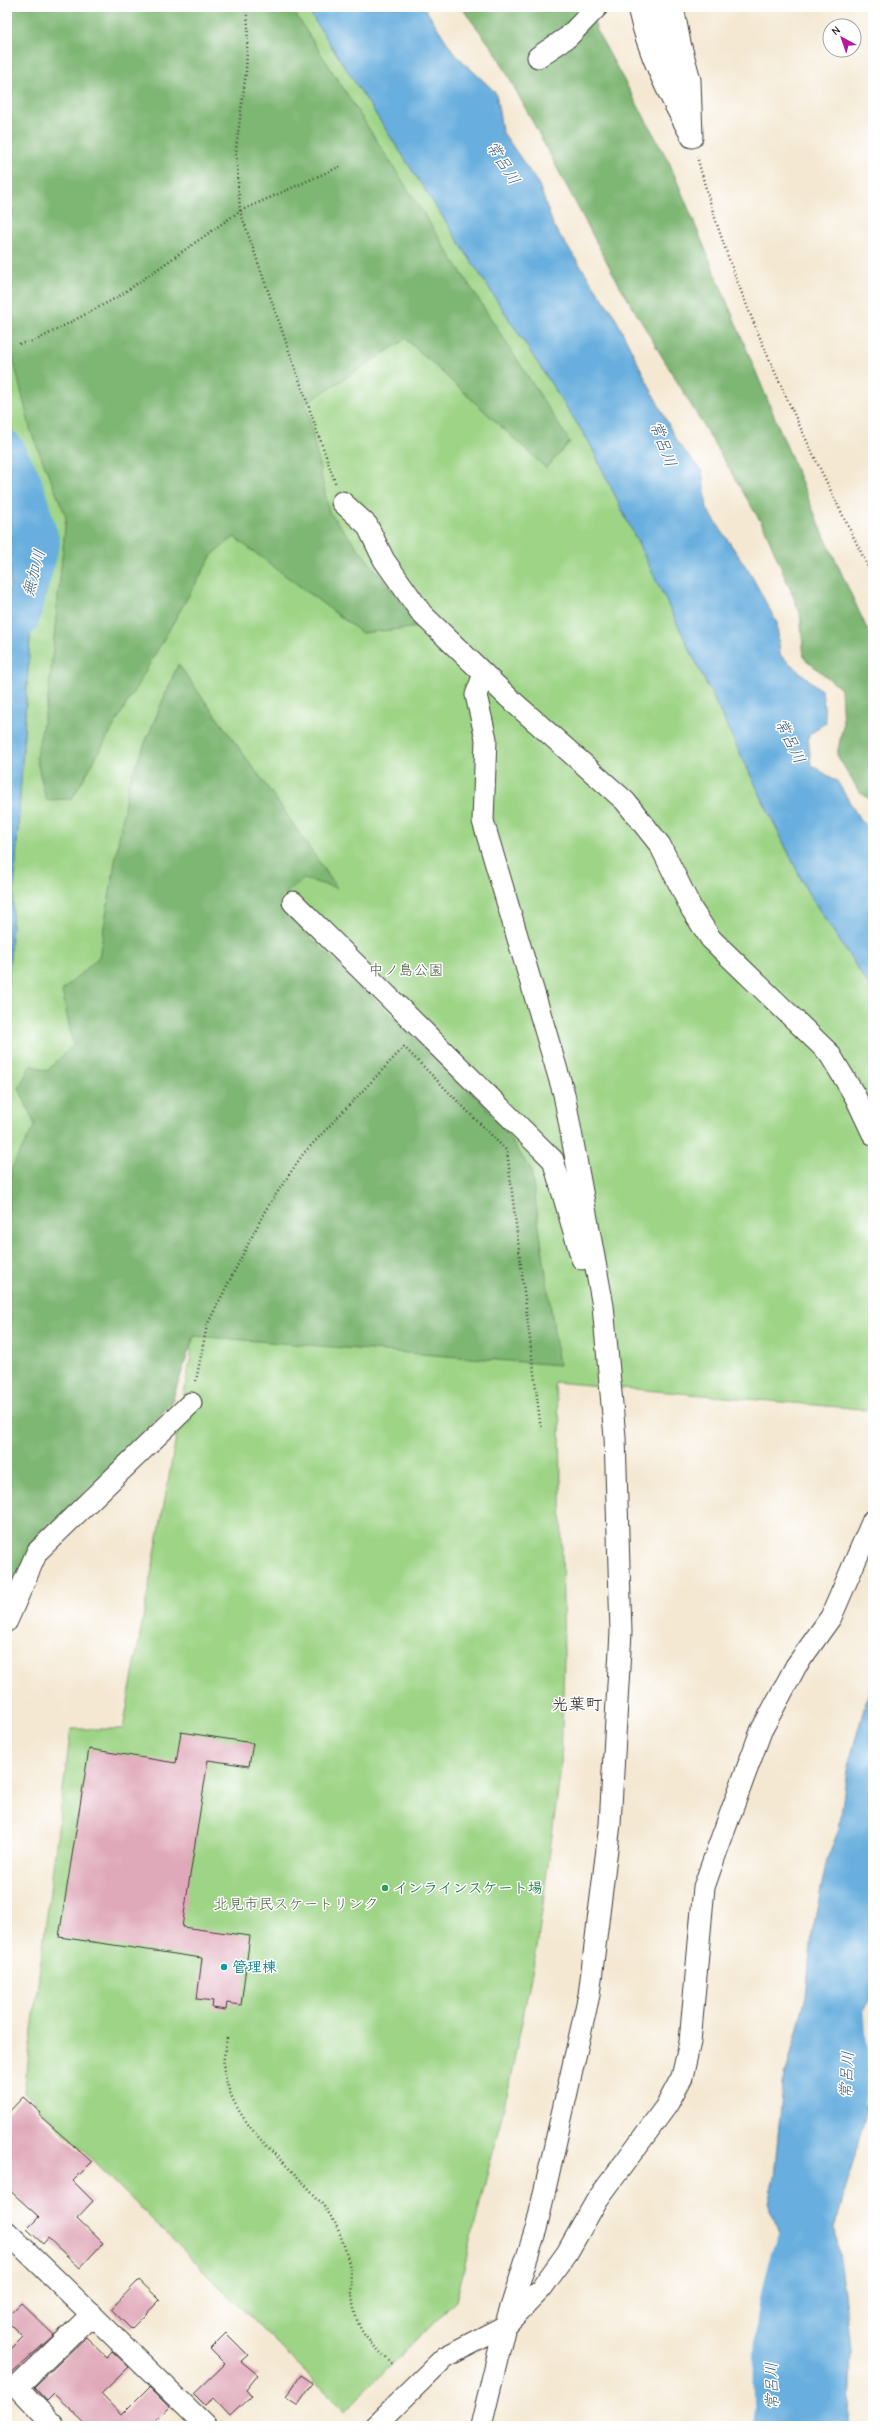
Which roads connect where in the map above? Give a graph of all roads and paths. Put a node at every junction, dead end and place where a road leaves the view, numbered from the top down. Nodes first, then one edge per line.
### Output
1 (246, 7) edge
2 (597, 7) edge
3 (638, 7) edge
4 (658, 7) edge
5 (673, 7) edge
6 (538, 57) dead end
7 (692, 137) junction
8 (341, 166) dead end
9 (240, 211) junction
10 (19, 344) dead end
11 (342, 502) joint
12 (873, 577) edge
13 (484, 674) junction
14 (292, 902) dead end
15 (873, 1134) edge
16 (598, 1280) junction
17 (196, 1381) dead end
18 (191, 1403) dead end
19 (541, 1430) dead end
20 (873, 1520) edge
21 (7, 1621) edge
22 (227, 2038) dead end
23 (7, 2232) edge
24 (92, 2314) junction
25 (505, 2326) junction
26 (392, 2364) dead end
27 (54, 2426) edge
28 (206, 2426) edge
29 (375, 2426) edge
30 (482, 2426) edge

1 - 9 path
2 - 6 street
3 - 7 street
4 - 7 street
5 - 7 street
7 - 12 path
8 - 9 path
9 - 10 path
9 - 11 path
11 - 13 street
13 - 15 street
13 - 16 street
14 - 16 street
16 - 25 street
17 - 19 path
18 - 21 street
20 - 25 street
22 - 26 path
23 - 24 street
24 - 27 street
24 - 28 street
25 - 29 street
25 - 30 street

